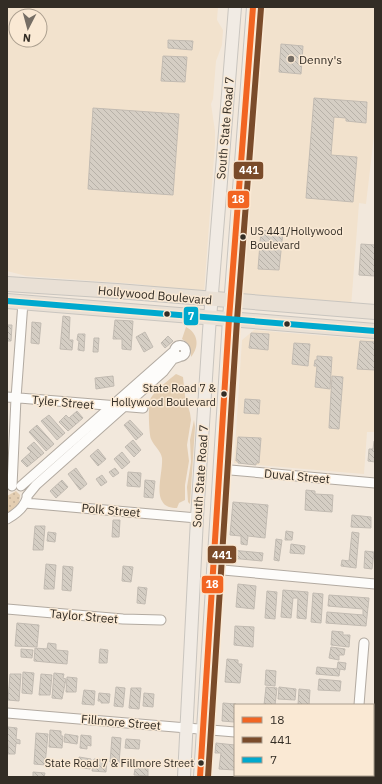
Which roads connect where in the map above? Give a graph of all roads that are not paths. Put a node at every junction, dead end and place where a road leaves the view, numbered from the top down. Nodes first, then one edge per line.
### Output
1 (235, 7) edge
2 (253, 7) edge
3 (8, 285) edge
4 (41, 286) junction
5 (211, 299) junction
6 (7, 301) edge
7 (231, 301) junction
8 (23, 302) junction
9 (375, 312) edge
10 (210, 318) junction
11 (229, 319) junction
12 (375, 331) edge
13 (12, 398) edge
14 (112, 406) junction
15 (124, 407) junction
16 (143, 408) dead end
17 (219, 469) junction
18 (375, 483) edge
19 (14, 487) edge
20 (26, 499) junction
21 (197, 518) junction
22 (7, 519) edge
23 (212, 569) junction
24 (375, 584) edge
25 (7, 609) edge
26 (161, 620) dead end
27 (364, 643) dead end
28 (359, 704) edge
29 (7, 713) edge
30 (186, 728) junction
31 (202, 729) junction
32 (234, 732) edge
33 (184, 777) edge
34 (200, 777) edge

1 - 5 main road, South State Road 7
2 - 7 main road, South State Road 7
3 - 4 highway, Hollywood Boulevard
4 - 5 highway, Hollywood Boulevard
4 - 8 highway
5 - 7 highway, Hollywood Boulevard
5 - 10 main road, South State Road 7
6 - 8 highway, Hollywood Boulevard
7 - 9 highway, Hollywood Boulevard
7 - 11 main road, South State Road 7
8 - 10 highway, Hollywood Boulevard
8 - 13 street
10 - 11 highway, Hollywood Boulevard
10 - 21 main road, South State Road 7
11 - 12 highway, Hollywood Boulevard
11 - 17 main road, South State Road 7
13 - 14 street, Tyler Street
13 - 19 street
14 - 15 street, Tyler Street
14 - 15 street
14 - 19 street
15 - 16 street, Tyler Street
15 - 20 street
17 - 18 street, Duval Street
17 - 23 main road, South State Road 7
19 - 20 street
20 - 21 street, Polk Street
20 - 22 street
21 - 30 main road, South State Road 7
23 - 24 street
23 - 31 main road, South State Road 7
25 - 26 street, Taylor Street
27 - 28 street
29 - 30 street, Fillmore Street
30 - 31 street, Fillmore Street
30 - 33 main road, South State Road 7
31 - 32 street, Fillmore Street
31 - 34 main road, South State Road 7

